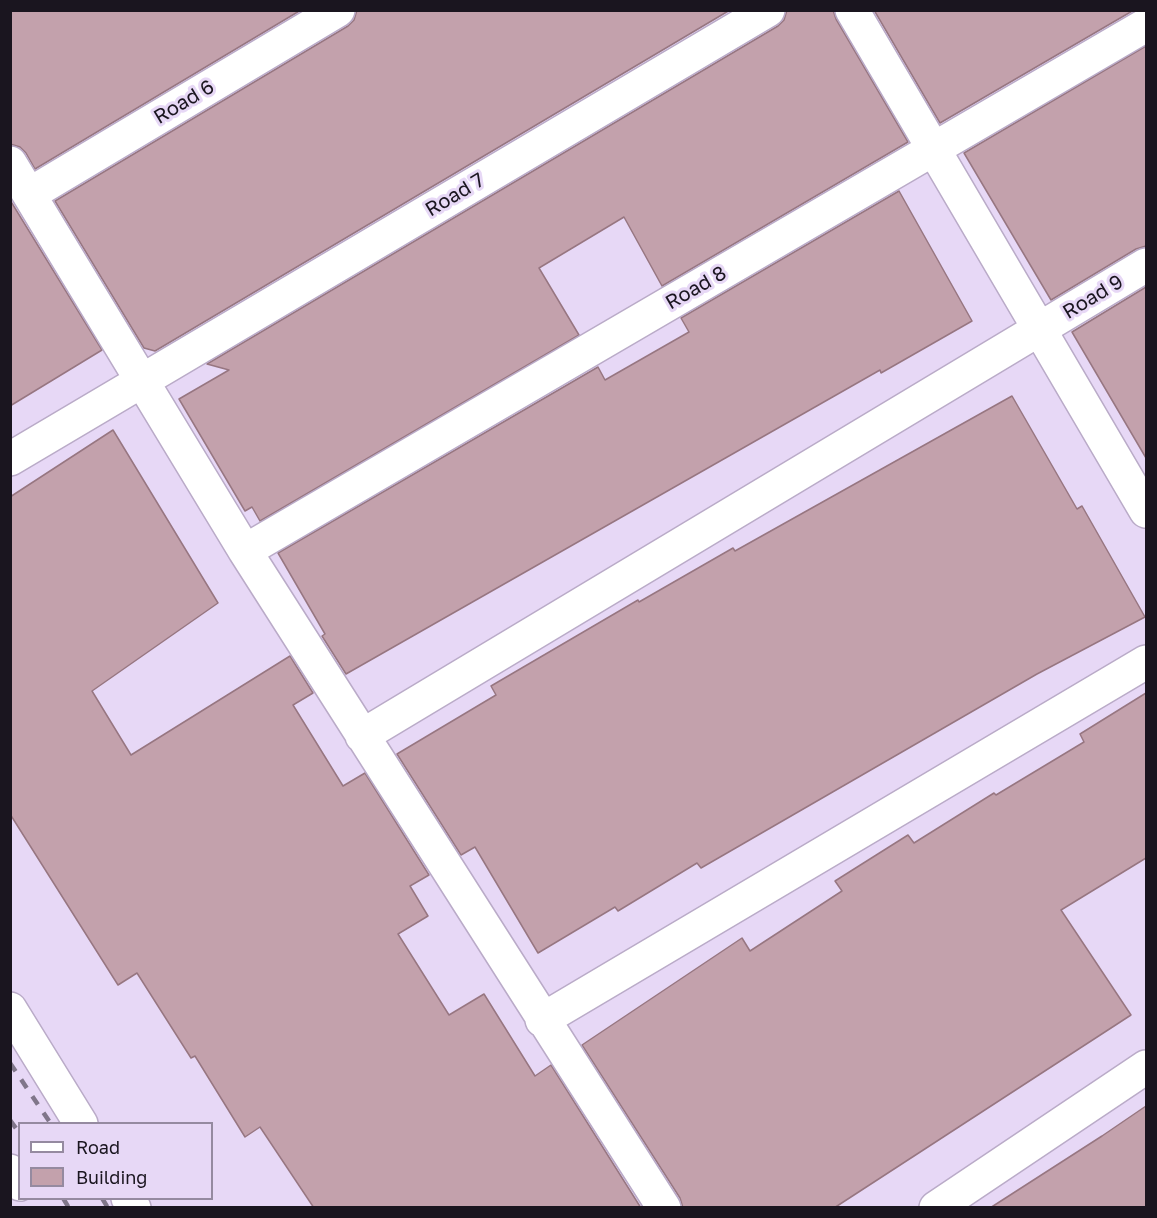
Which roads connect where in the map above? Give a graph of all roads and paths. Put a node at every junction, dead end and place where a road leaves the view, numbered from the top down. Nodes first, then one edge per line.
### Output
1 (338, 10) edge
2 (768, 10) edge
3 (852, 10) edge
4 (1146, 25) edge
5 (934, 149) junction
6 (10, 163) edge
7 (30, 194) junction
8 (1146, 265) edge
9 (1040, 329) junction
10 (142, 380) junction
11 (10, 459) edge
12 (1144, 499) edge
13 (245, 551) junction
14 (1146, 662) edge
15 (362, 736) junction
16 (10, 1010) edge
17 (542, 1020) junction
18 (1146, 1068) edge
19 (80, 1122) edge
20 (664, 1208) edge
21 (936, 1208) edge

1 - 7 street, Road 6
2 - 10 street, Road 7
3 - 5 street
4 - 5 street, Road 8
5 - 9 street
5 - 13 street, Road 8
6 - 7 street
7 - 10 street
8 - 9 street, Road 9
9 - 12 street
9 - 15 street, Road 9
10 - 11 street, Road 7
10 - 13 street
13 - 15 street
14 - 17 street
15 - 17 street
16 - 19 street
17 - 20 street
18 - 21 street

